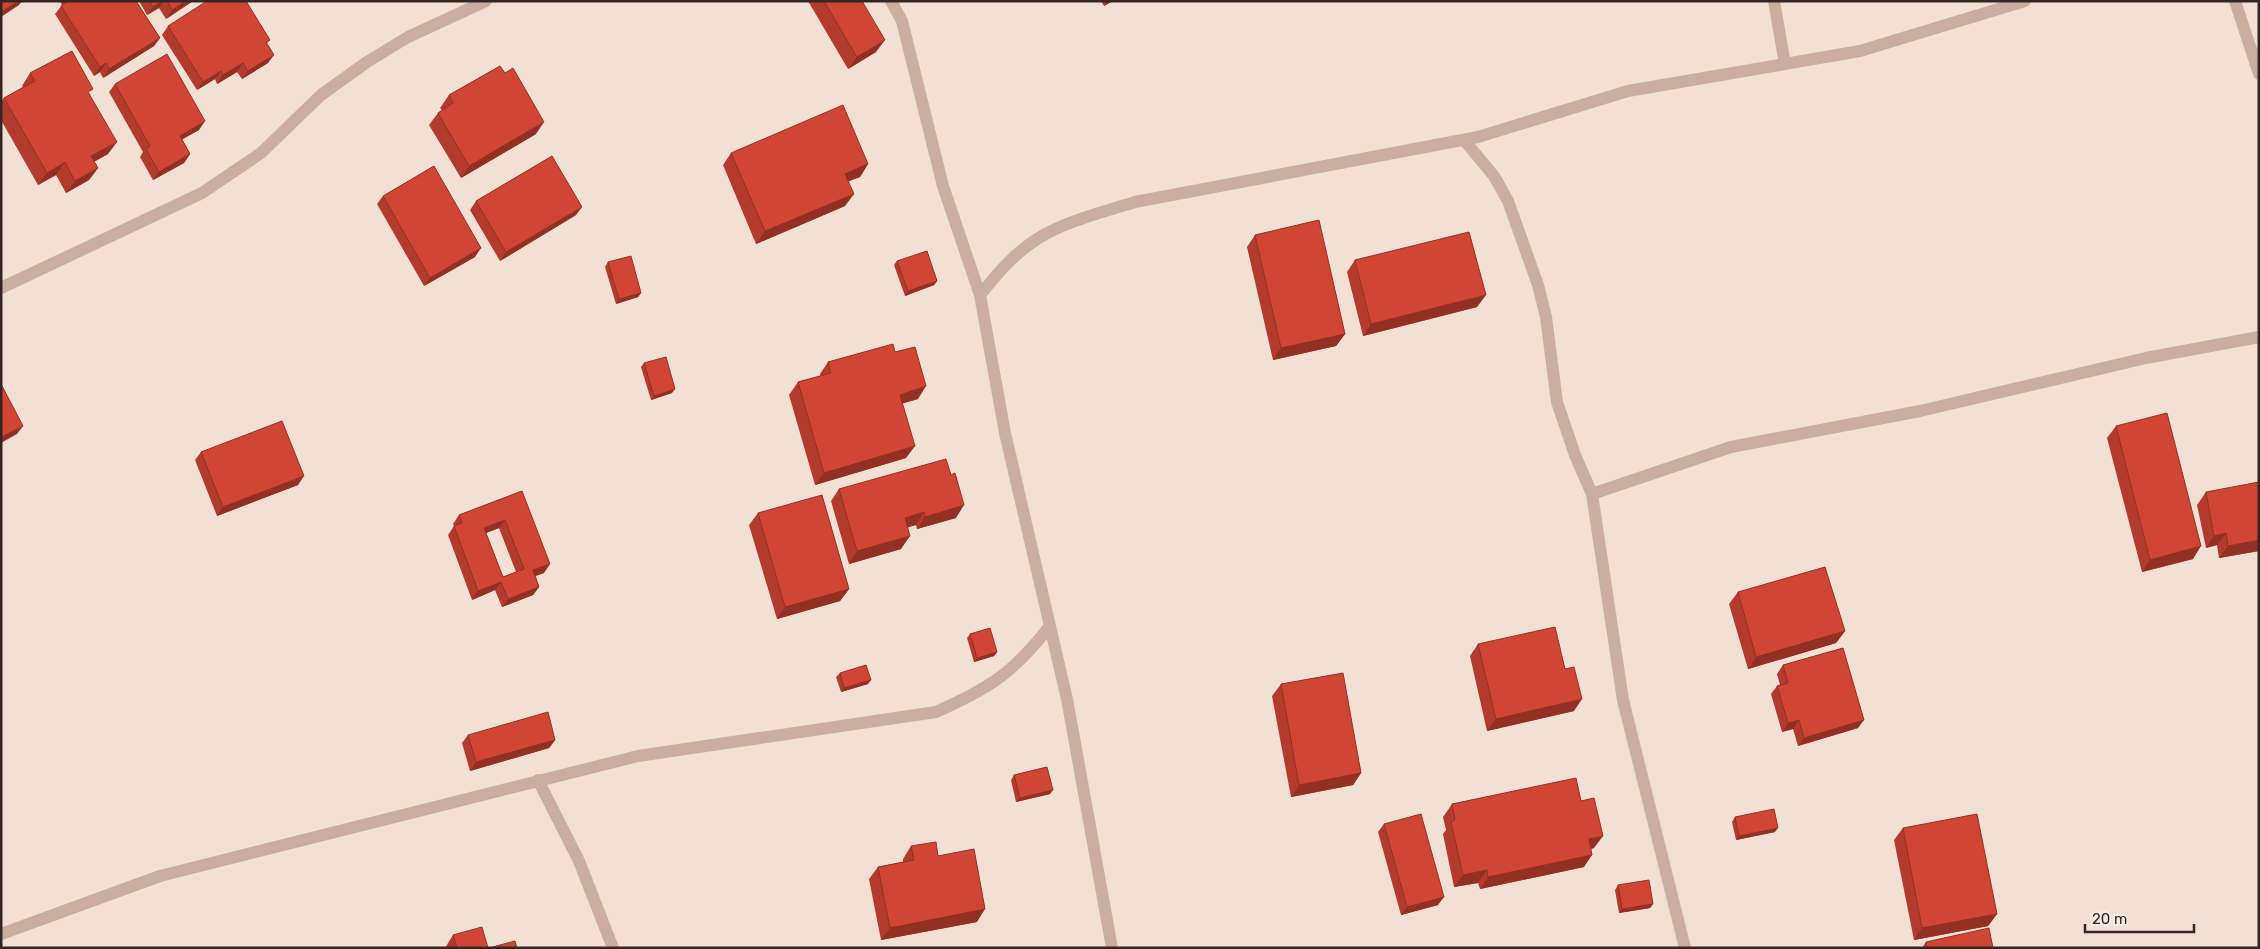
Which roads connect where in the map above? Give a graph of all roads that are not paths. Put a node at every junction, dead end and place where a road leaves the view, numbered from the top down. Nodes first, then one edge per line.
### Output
1 (486, 1) edge
2 (891, 1) edge
3 (1774, 1) edge
4 (2025, 1) edge
5 (2235, 1) edge
6 (1785, 64) junction
7 (2259, 74) edge
8 (1464, 140) junction
9 (1, 288) edge
10 (980, 295) junction
11 (2259, 337) edge
12 (1592, 494) junction
13 (1050, 626) junction
14 (538, 780) junction
15 (1, 934) edge
16 (613, 948) edge
17 (1112, 948) edge
18 (1685, 948) edge

1 - 9 street
2 - 10 street
3 - 6 street
4 - 6 street
5 - 7 street
6 - 8 street
8 - 10 street
8 - 12 street
10 - 13 street
11 - 12 street
12 - 18 street
13 - 14 street
13 - 17 street
14 - 15 street
14 - 16 street

